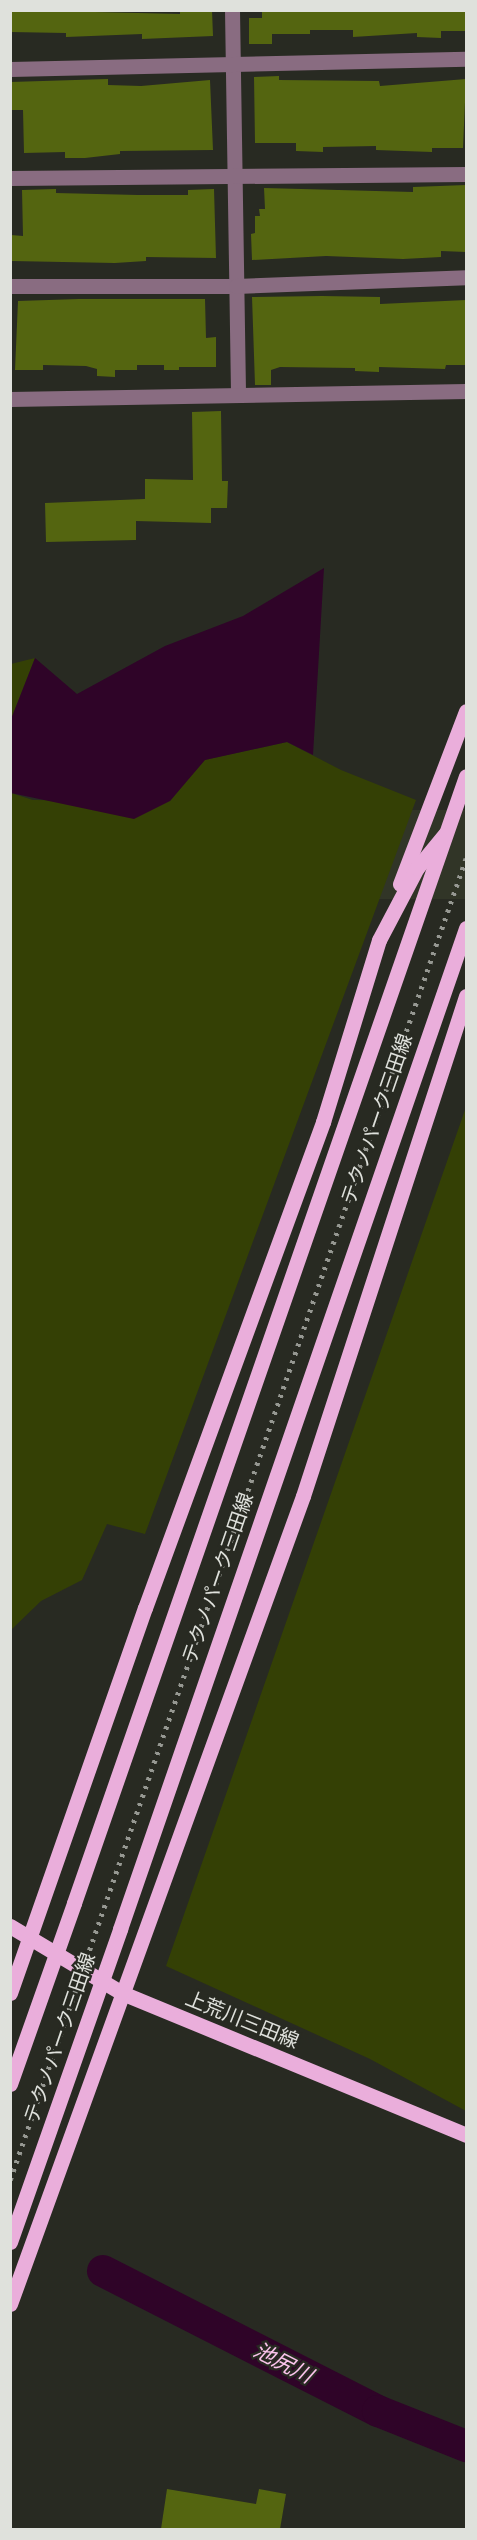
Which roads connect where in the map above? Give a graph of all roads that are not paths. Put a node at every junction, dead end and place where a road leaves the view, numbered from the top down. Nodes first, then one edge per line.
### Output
1 (232, 10) edge
2 (466, 59) edge
3 (234, 62) junction
4 (10, 69) edge
5 (466, 174) edge
6 (235, 177) junction
7 (10, 178) edge
8 (466, 277) edge
9 (10, 286) edge
10 (236, 286) junction
11 (466, 391) edge
12 (238, 395) junction
13 (10, 399) edge
14 (466, 711) edge
15 (466, 776) edge
16 (445, 834) junction
17 (466, 928) edge
18 (379, 940) junction
19 (466, 996) edge
20 (10, 1926) edge
21 (29, 1937) junction
22 (122, 1993) junction
23 (10, 1994) edge
24 (10, 2084) edge
25 (466, 2135) edge
26 (10, 2242) edge
27 (10, 2304) edge

1 - 3 street
2 - 3 street
3 - 4 street
3 - 6 street
5 - 6 street
6 - 7 street
6 - 10 street
8 - 10 street
9 - 10 street
10 - 12 street
11 - 12 street
12 - 13 street
14 - 18 main road
15 - 16 main road, テクノパーク三田線
16 - 18 main road
16 - 24 main road, テクノパーク三田線, bridge
17 - 26 main road, テクノパーク三田線, bridge
18 - 21 main road
19 - 22 main road
20 - 21 main road, 上荒川三田線
21 - 22 main road, 上荒川三田線
21 - 23 main road
22 - 25 main road, 上荒川三田線
22 - 27 main road

